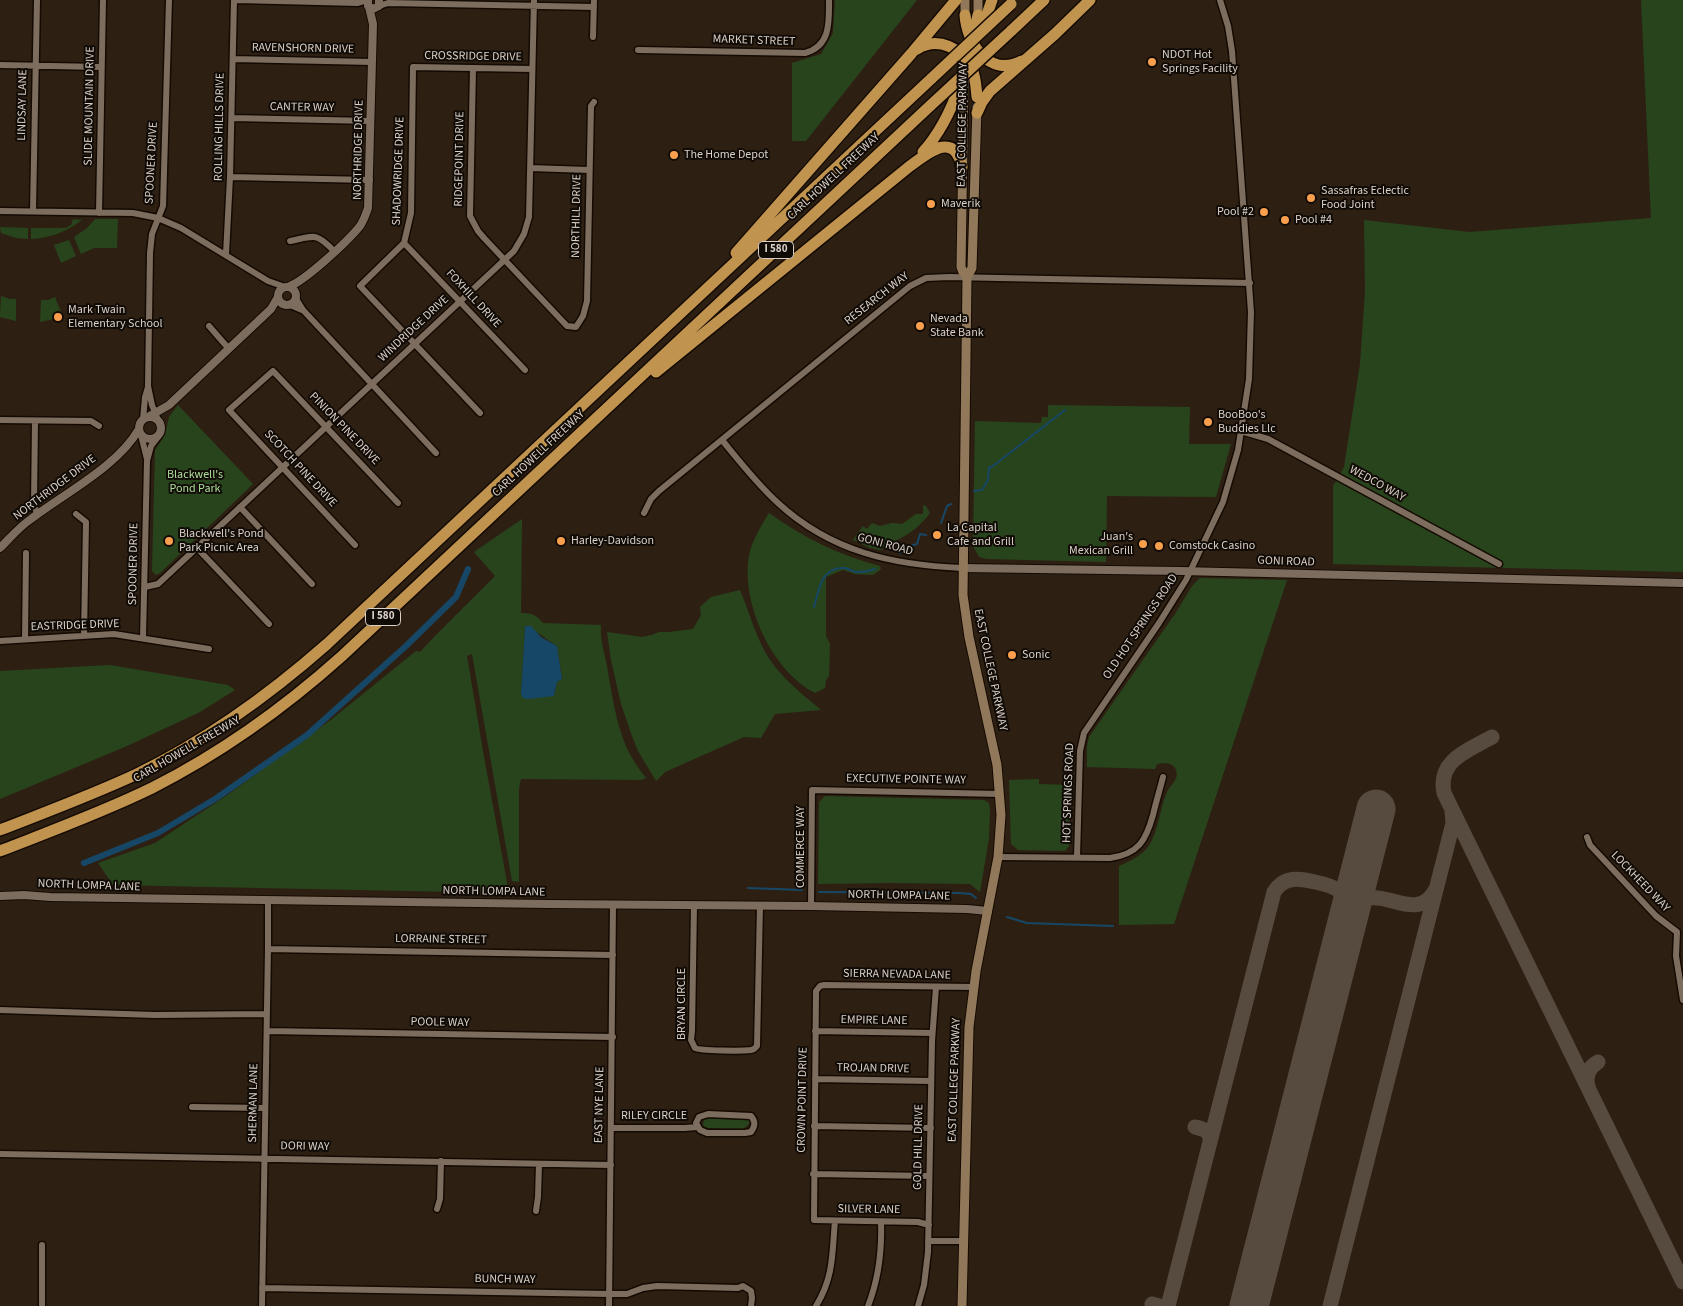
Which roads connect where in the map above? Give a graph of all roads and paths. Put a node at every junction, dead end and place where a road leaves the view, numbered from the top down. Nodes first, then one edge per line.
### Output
1 (37, 0) edge
2 (103, 0) edge
3 (168, 0) edge
4 (235, 0) edge
5 (829, 0) edge
6 (956, 0) edge
7 (965, 0) edge
8 (978, 0) edge
9 (992, 0) edge
10 (1044, 0) edge
11 (1090, 0) edge
12 (1220, 0) edge
13 (299, 1) edge
14 (415, 2) edge
15 (1013, 2) edge
16 (373, 3) edge
17 (534, 3) edge
18 (594, 3) edge
19 (965, 15) junction
20 (978, 15) joint
21 (593, 37) dead end
22 (974, 45) junction
23 (638, 50) dead end
24 (911, 54) junction
25 (1027, 58) junction
26 (233, 59) junction
27 (372, 62) junction
28 (967, 64) junction
29 (0, 65) edge
30 (35, 65) junction
31 (101, 66) junction
32 (413, 67) joint
33 (473, 68) junction
34 (532, 69) junction
35 (963, 97) joint
36 (977, 97) junction
37 (594, 102) dead end
38 (977, 113) junction
39 (232, 118) junction
40 (371, 121) junction
41 (910, 166) junction
42 (962, 167) junction
43 (530, 168) junction
44 (589, 170) junction
45 (230, 177) junction
46 (370, 180) junction
47 (0, 211) edge
48 (32, 211) junction
49 (99, 213) junction
50 (158, 218) junction
51 (290, 241) dead end
52 (404, 243) junction
53 (334, 251) junction
54 (226, 254) junction
55 (505, 260) junction
56 (967, 278) junction
57 (304, 279) junction
58 (268, 281) junction
59 (1250, 283) junction
60 (286, 287) junction
61 (278, 296) junction
62 (295, 296) junction
63 (460, 302) junction
64 (287, 304) junction
65 (272, 309) junction
66 (302, 310) junction
67 (209, 326) dead end
68 (574, 327) joint
69 (415, 344) junction
70 (229, 349) junction
71 (629, 361) junction
72 (525, 370) dead end
73 (372, 384) junction
74 (148, 386) junction
75 (622, 395) junction
76 (172, 402) junction
77 (228, 410) joint
78 (480, 413) dead end
79 (0, 420) edge
80 (153, 420) junction
81 (35, 421) junction
82 (99, 426) dead end
83 (326, 427) junction
84 (1241, 431) junction
85 (147, 436) junction
86 (722, 440) junction
87 (124, 448) junction
88 (436, 453) dead end
89 (147, 461) junction
90 (283, 467) junction
91 (398, 503) dead end
92 (240, 507) junction
93 (644, 513) dead end
94 (37, 514) junction
95 (76, 514) dead end
96 (355, 545) dead end
97 (0, 548) edge
98 (197, 548) junction
99 (26, 553) dead end
100 (1499, 564) dead end
101 (962, 568) junction
102 (1191, 571) junction
103 (1683, 583) edge
104 (312, 584) dead end
105 (145, 587) junction
106 (269, 624) dead end
107 (84, 636) junction
108 (143, 638) junction
109 (25, 639) junction
110 (0, 641) edge
111 (209, 649) dead end
112 (1102, 705) joint
113 (1163, 777) dead end
114 (812, 790) joint
115 (1000, 794) junction
116 (0, 830) edge
117 (1587, 837) dead end
118 (0, 851) edge
119 (998, 857) junction
120 (1078, 857) junction
121 (0, 896) edge
122 (268, 901) junction
123 (613, 904) junction
124 (694, 905) junction
125 (760, 905) junction
126 (811, 906) junction
127 (988, 911) junction
128 (1680, 930) edge
129 (268, 948) junction
130 (613, 954) junction
131 (820, 986) joint
132 (936, 987) junction
133 (973, 987) junction
134 (1683, 1000) edge
135 (0, 1010) edge
136 (267, 1014) junction
137 (267, 1031) junction
138 (815, 1031) junction
139 (932, 1033) junction
140 (612, 1037) junction
141 (815, 1079) junction
142 (931, 1081) junction
143 (192, 1107) dead end
144 (265, 1108) junction
145 (814, 1126) junction
146 (697, 1127) junction
147 (611, 1128) junction
148 (931, 1128) junction
149 (0, 1154) edge
150 (264, 1158) junction
151 (441, 1161) junction
152 (539, 1164) junction
153 (611, 1165) junction
154 (813, 1174) junction
155 (930, 1176) junction
156 (437, 1209) dead end
157 (536, 1211) dead end
158 (813, 1215) joint
159 (835, 1221) junction
160 (881, 1222) junction
161 (929, 1225) junction
162 (928, 1241) junction
163 (964, 1241) junction
164 (42, 1245) dead end
165 (262, 1288) junction
166 (610, 1294) junction
167 (42, 1306) edge
168 (262, 1306) edge
169 (609, 1306) edge
170 (751, 1306) edge
171 (816, 1306) edge
172 (868, 1306) edge
173 (918, 1306) edge
174 (962, 1306) edge

1 - 30 street, LINDSAY LANE
2 - 31 street, SLIDE MOUNTAIN DRIVE
3 - 50 street, SPOONER DRIVE
4 - 13 street
4 - 26 street, ROLLING HILLS DRIVE
5 - 23 street, MARKET STREET
6 - 24 highway
7 - 19 main road, EAST COLLEGE PARKWAY
8 - 20 main road
9 - 22 highway
10 - 75 highway, CARL HOWELL FREEWAY / I 580, bridge
11 - 25 highway
12 - 59 street, OLD HOT SPRINGS ROAD
13 - 16 street
14 - 16 street
14 - 17 street
15 - 71 highway, CARL HOWELL FREEWAY / I 580, bridge
16 - 27 street, NORTHRIDGE DRIVE
17 - 18 street
17 - 34 street, WINDRIDGE DRIVE
18 - 21 street
19 - 22 highway
19 - 28 main road, EAST COLLEGE PARKWAY
20 - 22 highway
22 - 25 highway
22 - 28 highway
22 - 36 main road, EAST COLLEGE PARKWAY
24 - 28 highway
24 - 71 highway
25 - 38 highway
26 - 27 street, RAVENSHORN DRIVE
26 - 39 street, ROLLING HILLS DRIVE
27 - 40 street, NORTHRIDGE DRIVE
28 - 35 highway
28 - 36 highway
28 - 41 highway
29 - 30 street
30 - 31 street
30 - 48 street, LINDSAY LANE
31 - 49 street, SLIDE MOUNTAIN DRIVE
32 - 33 street, CROSSRIDGE DRIVE
32 - 52 street, SHADOWRIDGE DRIVE
33 - 34 street, CROSSRIDGE DRIVE
33 - 55 street, RIDGEPOINT DRIVE
34 - 43 street, WINDRIDGE DRIVE
35 - 42 main road, EAST COLLEGE PARKWAY
36 - 38 main road, EAST COLLEGE PARKWAY
37 - 44 street, NORTHILL DRIVE
38 - 56 main road, EAST COLLEGE PARKWAY
39 - 40 street, CANTER WAY
39 - 45 street, ROLLING HILLS DRIVE
40 - 46 street, NORTHRIDGE DRIVE
41 - 42 highway
41 - 75 highway
42 - 56 main road, EAST COLLEGE PARKWAY
43 - 44 street
43 - 55 street, WINDRIDGE DRIVE
44 - 68 street, NORTHILL DRIVE
45 - 46 street
45 - 54 street, ROLLING HILLS DRIVE
46 - 53 street, NORTHRIDGE DRIVE
47 - 48 street
48 - 49 street
49 - 50 street
50 - 54 street
50 - 74 street, SPOONER DRIVE
51 - 53 street
52 - 63 street, FOXHILL DRIVE
52 - 69 street, SHADOWRIDGE DRIVE
53 - 57 street, NORTHRIDGE DRIVE
54 - 58 street
55 - 63 street, WINDRIDGE DRIVE
55 - 68 street, RIDGEPOINT DRIVE
56 - 59 street, RESEARCH WAY
56 - 86 street, RESEARCH WAY
56 - 101 main road, EAST COLLEGE PARKWAY
57 - 60 street, NORTHRIDGE DRIVE
57 - 62 street, NORTHRIDGE DRIVE
58 - 60 street
58 - 61 street
59 - 84 street, OLD HOT SPRINGS ROAD
60 - 61 street
60 - 62 street
61 - 64 street
61 - 65 street, NORTHRIDGE DRIVE
62 - 64 street
62 - 66 street
63 - 69 street, WINDRIDGE DRIVE
63 - 72 street, FOXHILL DRIVE
64 - 65 street, NORTHRIDGE DRIVE
64 - 66 street
65 - 70 street, NORTHRIDGE DRIVE
66 - 73 street
67 - 70 street
69 - 73 street, WINDRIDGE DRIVE
69 - 78 street
70 - 76 street, NORTHRIDGE DRIVE
71 - 116 highway, CARL HOWELL FREEWAY / I 580
73 - 83 street, WINDRIDGE DRIVE
73 - 88 street
74 - 80 street, SPOONER DRIVE
74 - 80 street, SPOONER DRIVE
75 - 118 highway, CARL HOWELL FREEWAY / I 580
76 - 80 street, NORTHRIDGE DRIVE
76 - 80 street, NORTHRIDGE DRIVE
77 - 83 street, PINION PINE DRIVE
77 - 90 street, SCOTCH PINE DRIVE
79 - 81 street
80 - 85 street, NORTHRIDGE DRIVE
80 - 85 street, NORTHRIDGE DRIVE
81 - 82 street
81 - 94 street
83 - 90 street, WINDRIDGE DRIVE
83 - 91 street, PINION PINE DRIVE
84 - 100 street, WEDCO WAY
84 - 102 street, OLD HOT SPRINGS ROAD
85 - 87 street, NORTHRIDGE DRIVE
85 - 87 street, NORTHRIDGE DRIVE
85 - 89 street, SPOONER DRIVE
85 - 89 street, SPOONER DRIVE
86 - 93 street, RESEARCH WAY
86 - 101 street, GONI ROAD
87 - 94 street, NORTHRIDGE DRIVE
89 - 105 street, SPOONER DRIVE
90 - 92 street, WINDRIDGE DRIVE
90 - 96 street, SCOTCH PINE DRIVE
92 - 98 street, WINDRIDGE DRIVE
92 - 104 street
94 - 97 street, NORTHRIDGE DRIVE
95 - 107 street
98 - 105 street, WINDRIDGE DRIVE
98 - 106 street
99 - 109 street
101 - 102 street, GONI ROAD
101 - 115 main road, EAST COLLEGE PARKWAY
102 - 103 street, GONI ROAD
102 - 112 street, OLD HOT SPRINGS ROAD
105 - 108 street, SPOONER DRIVE
107 - 108 street, EASTRIDGE DRIVE
107 - 109 street, EASTRIDGE DRIVE
108 - 111 street, EASTRIDGE DRIVE
109 - 110 street, EASTRIDGE DRIVE
112 - 120 street, HOT SPRINGS ROAD
113 - 120 street
114 - 115 street, EXECUTIVE POINTE WAY
114 - 126 street, COMMERCE WAY
115 - 119 main road, EAST COLLEGE PARKWAY
117 - 128 street, LOCKHEED WAY
119 - 120 street
119 - 127 main road, EAST COLLEGE PARKWAY
121 - 122 street, NORTH LOMPA LANE
122 - 123 street, NORTH LOMPA LANE
122 - 129 street, SHERMAN LANE
123 - 124 street, NORTH LOMPA LANE
123 - 130 street, EAST NYE LANE
124 - 125 street, NORTH LOMPA LANE
124 - 125 street, BRYAN CIRCLE
125 - 126 street, NORTH LOMPA LANE
126 - 127 street, NORTH LOMPA LANE
127 - 133 main road, EAST COLLEGE PARKWAY
128 - 134 street, LOCKHEED WAY
129 - 130 street, LORRAINE STREET
129 - 136 street, SHERMAN LANE
130 - 140 street, EAST NYE LANE
131 - 132 street, SIERRA NEVADA LANE
131 - 138 street, CROWN POINT DRIVE
132 - 133 street, SIERRA NEVADA LANE
132 - 139 street, GOLD HILL DRIVE
133 - 163 main road, EAST COLLEGE PARKWAY
135 - 136 street
136 - 137 street, SHERMAN LANE
137 - 140 street, POOLE WAY
137 - 144 street, SHERMAN LANE
138 - 139 street, EMPIRE LANE
138 - 141 street, CROWN POINT DRIVE
139 - 142 street, GOLD HILL DRIVE
140 - 147 street, EAST NYE LANE
141 - 142 street, TROJAN DRIVE
141 - 145 street, CROWN POINT DRIVE
142 - 148 street, GOLD HILL DRIVE
143 - 144 street
144 - 150 street, SHERMAN LANE
145 - 148 street
145 - 154 street, CROWN POINT DRIVE
146 - 146 street, RILEY CIRCLE
146 - 147 street, RILEY CIRCLE
147 - 153 street, EAST NYE LANE
148 - 155 street, GOLD HILL DRIVE
149 - 150 street, DORI WAY
150 - 151 street, DORI WAY
150 - 165 street, SHERMAN LANE
151 - 152 street, DORI WAY
151 - 156 street
152 - 153 street, DORI WAY
152 - 157 street
153 - 166 street, EAST NYE LANE
154 - 155 street
154 - 158 street, CROWN POINT DRIVE
155 - 161 street, GOLD HILL DRIVE
158 - 159 street, SILVER LANE
159 - 160 street, SILVER LANE
159 - 171 street
160 - 161 street, SILVER LANE
160 - 172 street
161 - 162 street, GOLD HILL DRIVE
162 - 163 street
162 - 173 street, GOLD HILL DRIVE
163 - 174 main road, EAST COLLEGE PARKWAY
164 - 167 street
165 - 166 street, BUNCH WAY
165 - 168 street, SHERMAN LANE
166 - 169 street, EAST NYE LANE
166 - 170 street, BUNCH WAY

